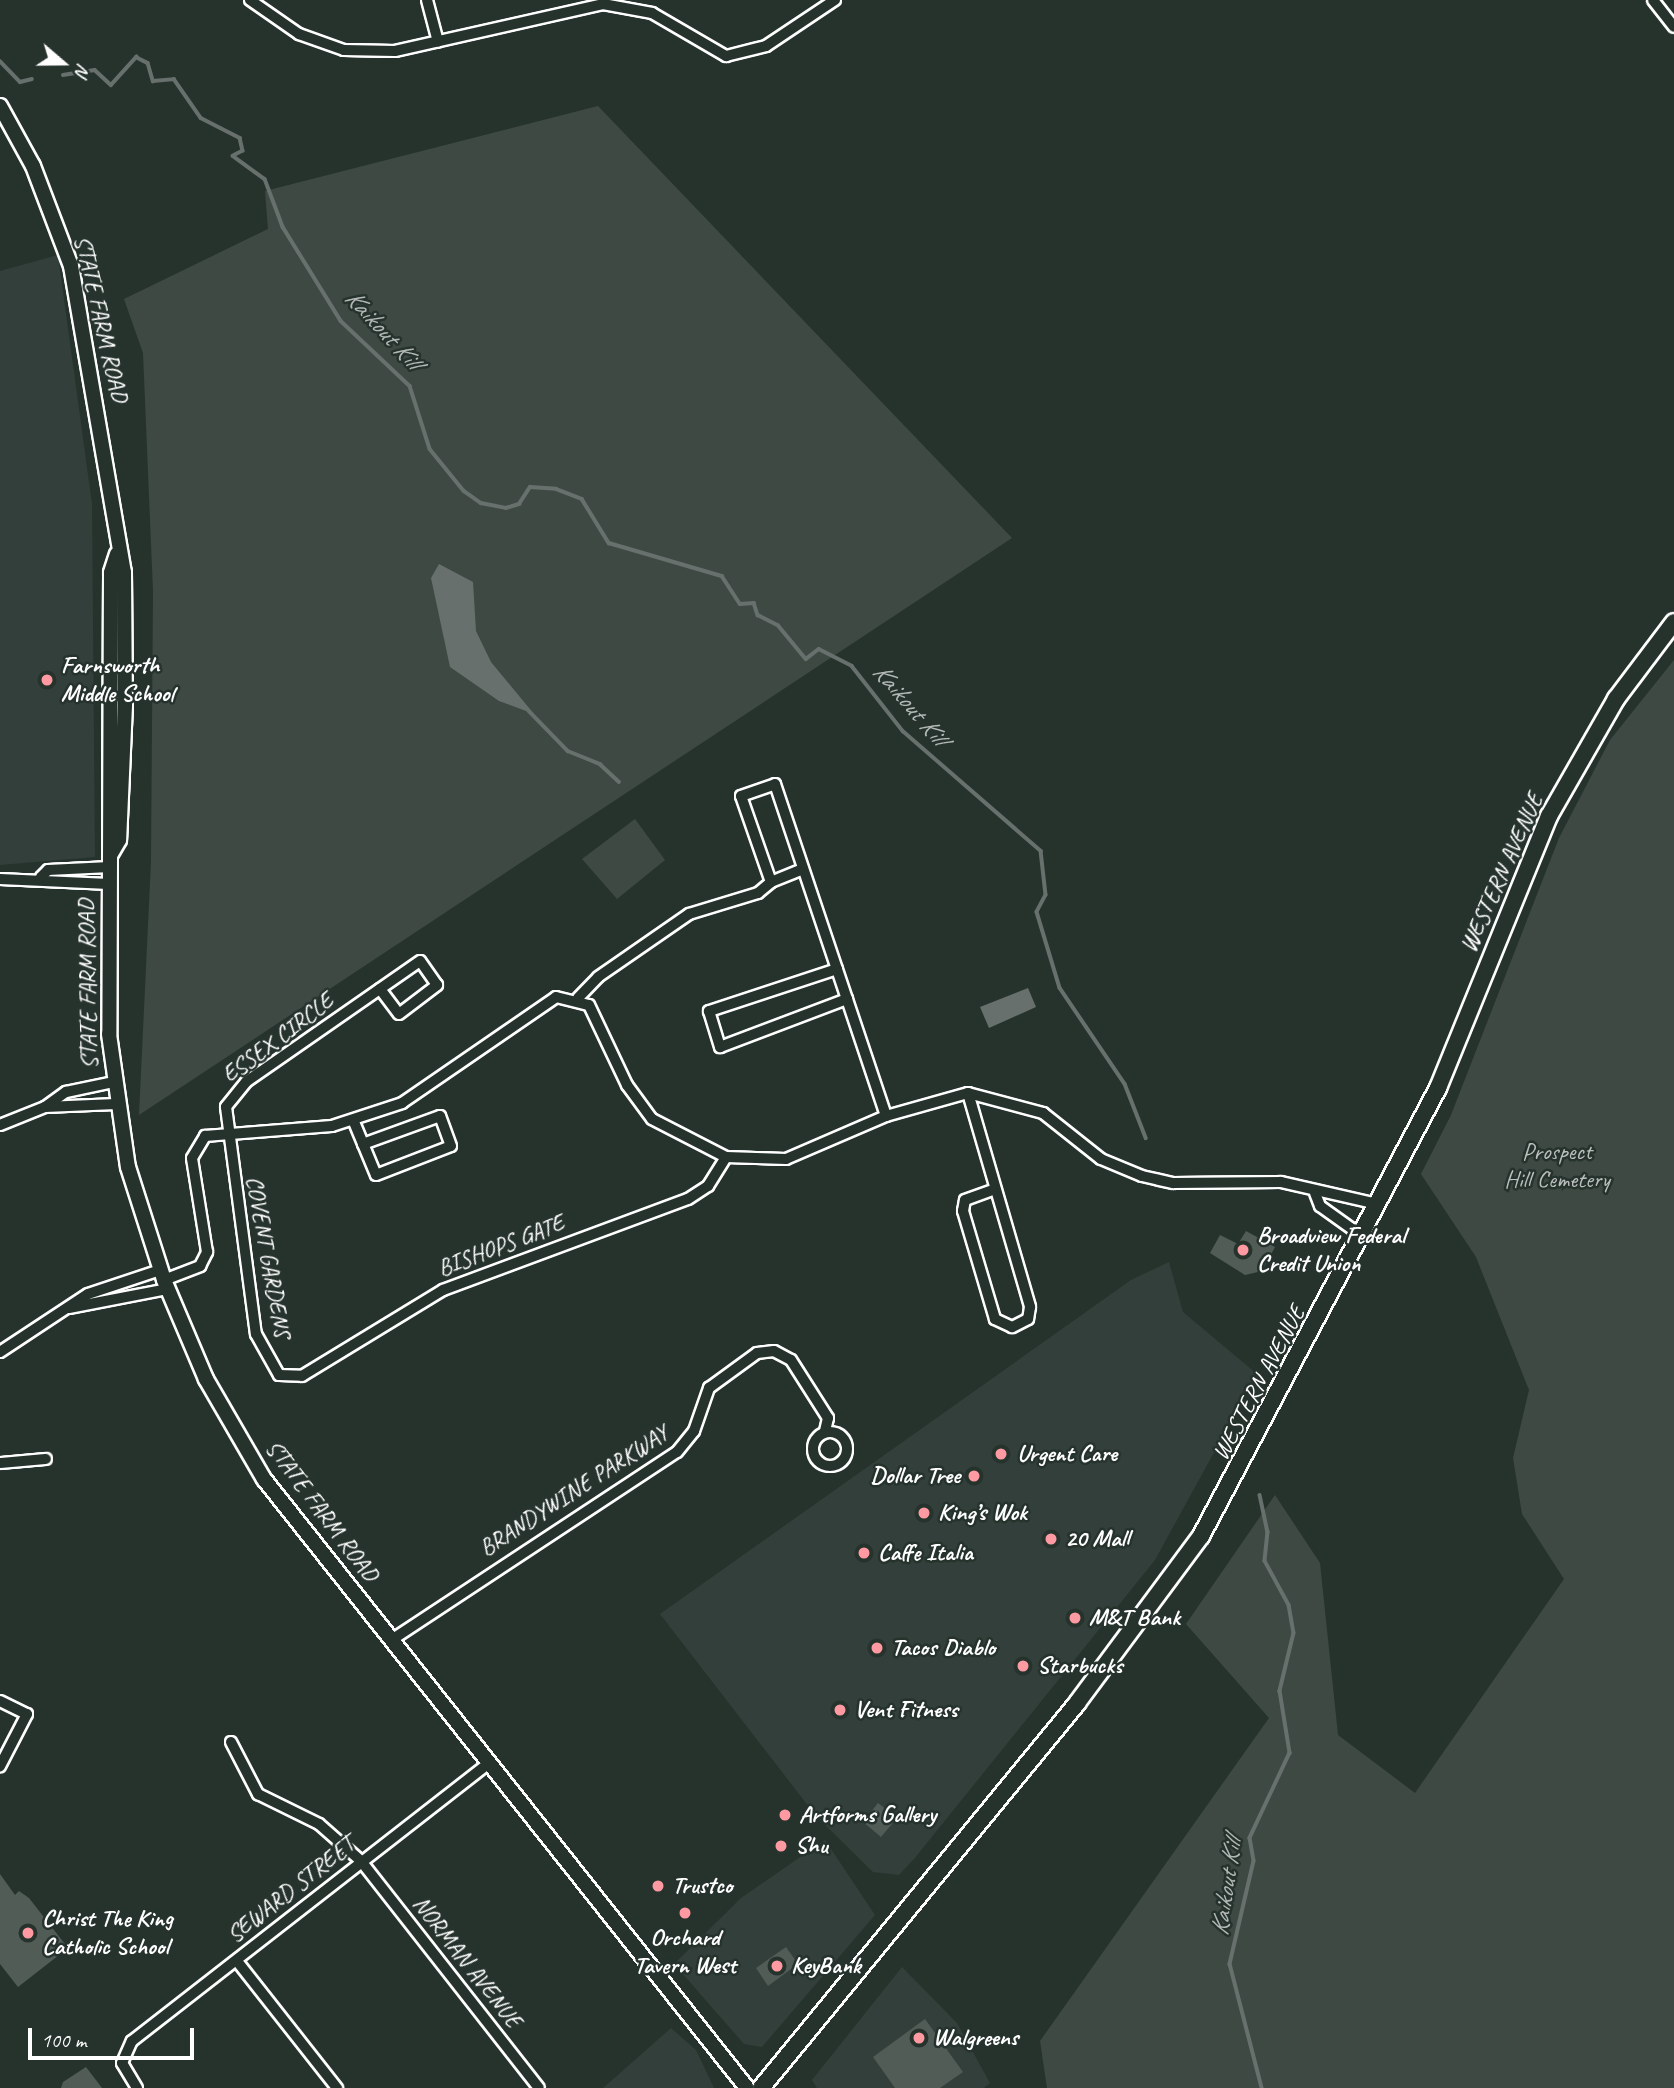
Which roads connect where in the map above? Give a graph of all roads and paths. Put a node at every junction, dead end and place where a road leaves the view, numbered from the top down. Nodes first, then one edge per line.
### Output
1 (250, 0) edge
2 (427, 0) edge
3 (835, 0) edge
4 (1653, 0) edge
5 (1674, 27) edge
6 (438, 42) junction
7 (0, 106) edge
8 (1674, 622) edge
9 (111, 861) junction
10 (803, 869) junction
11 (41, 877) junction
12 (0, 878) edge
13 (771, 882) junction
14 (109, 884) junction
15 (837, 970) junction
16 (380, 989) junction
17 (578, 998) junction
18 (847, 999) junction
19 (113, 1082) junction
20 (968, 1093) junction
21 (116, 1104) junction
22 (46, 1107) junction
23 (886, 1115) junction
24 (355, 1122) junction
25 (0, 1125) edge
26 (227, 1133) junction
27 (363, 1144) junction
28 (726, 1157) junction
29 (992, 1190) junction
30 (1315, 1193) junction
31 (1378, 1204) junction
32 (1362, 1236) junction
33 (164, 1279) junction
34 (69, 1308) junction
35 (0, 1352) edge
36 (286, 1378) joint
37 (825, 1431) dead end
38 (46, 1459) dead end
39 (0, 1463) edge
40 (393, 1639) junction
41 (0, 1701) edge
42 (231, 1742) dead end
43 (490, 1762) junction
44 (0, 1766) edge
45 (361, 1861) junction
46 (237, 1961) junction
47 (137, 2088) edge
48 (337, 2088) edge
49 (539, 2088) edge
50 (747, 2088) edge
51 (761, 2088) edge

1 - 6 street
2 - 6 street
3 - 6 street
4 - 5 street
7 - 9 main road, STATE FARM ROAD
8 - 31 main road, WESTERN AVENUE
9 - 11 street
9 - 14 main road, STATE FARM ROAD
10 - 13 street
10 - 13 street
10 - 15 street
11 - 12 street
11 - 14 street
13 - 17 street
14 - 19 main road, STATE FARM ROAD
15 - 18 street
15 - 18 street
16 - 16 street, ESSEX CIRCLE
16 - 26 street, ESSEX CIRCLE
17 - 24 street
17 - 28 street
18 - 23 street
19 - 21 main road, STATE FARM ROAD
19 - 22 street
20 - 23 street
20 - 29 street
20 - 30 street
21 - 22 street
21 - 33 main road, STATE FARM ROAD
22 - 25 street
23 - 28 street
24 - 26 street
24 - 27 street
26 - 33 street
26 - 36 street, COVENT GARDENS
27 - 27 street
28 - 36 street, BISHOPS GATE
29 - 29 street
30 - 31 street
30 - 32 street
31 - 32 main road, WESTERN AVENUE
32 - 51 main road, WESTERN AVENUE
33 - 34 street
33 - 34 street
33 - 40 main road, STATE FARM ROAD
34 - 35 street
37 - 40 street, BRANDYWINE PARKWAY
38 - 39 street
40 - 43 main road, STATE FARM ROAD
41 - 44 street
42 - 45 street, NORMAN AVENUE
43 - 45 street, SEWARD STREET
43 - 50 main road, STATE FARM ROAD
45 - 46 street, SEWARD STREET
45 - 49 street, NORMAN AVENUE
46 - 47 street, SEWARD STREET
46 - 48 street

